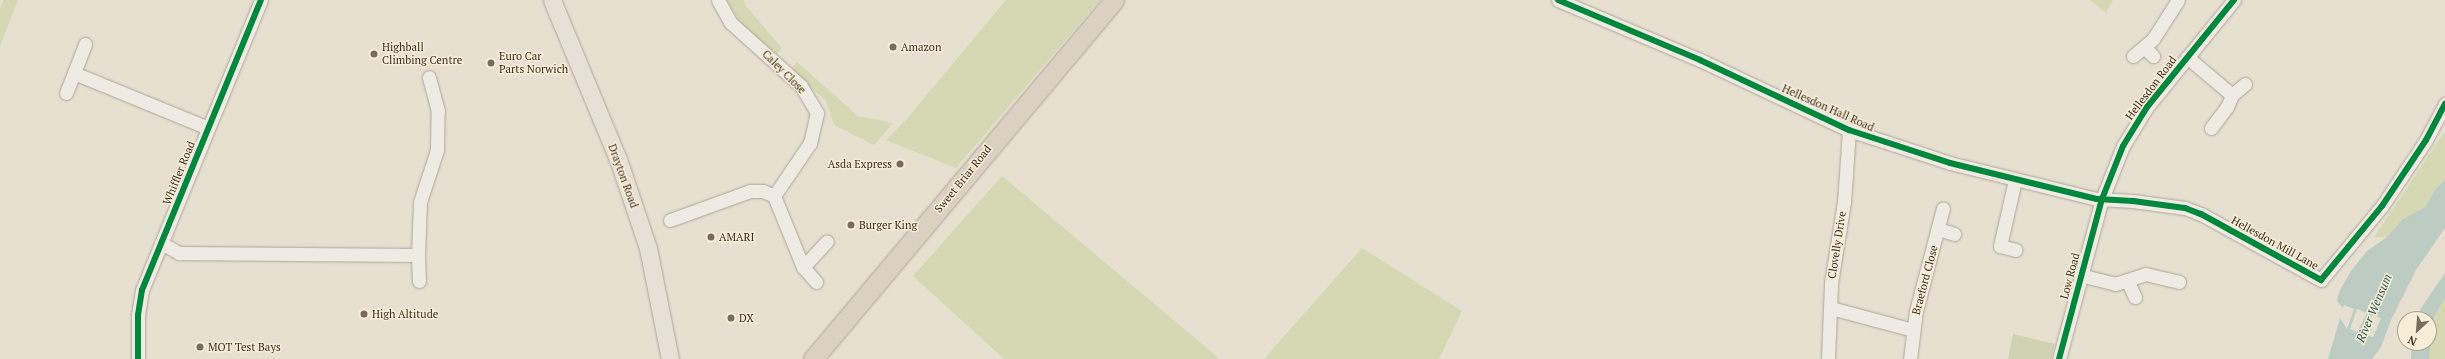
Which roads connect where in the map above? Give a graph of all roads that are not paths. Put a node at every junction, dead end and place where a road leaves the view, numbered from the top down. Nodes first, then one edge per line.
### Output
1 (261, 0) edge
2 (552, 0) edge
3 (718, 0) edge
4 (1114, 0) edge
5 (1558, 0) edge
6 (2178, 0) edge
7 (2234, 0) edge
8 (85, 44) dead end
9 (2132, 56) dead end
10 (2187, 57) junction
11 (74, 73) junction
12 (428, 77) dead end
13 (2245, 84) dead end
14 (66, 93) dead end
15 (2232, 95) junction
16 (2445, 104) edge
17 (208, 128) junction
18 (2211, 128) dead end
19 (1849, 130) junction
20 (2015, 180) junction
21 (774, 196) junction
22 (2102, 199) junction
23 (1943, 208) dead end
24 (670, 220) dead end
25 (1938, 229) junction
26 (1954, 234) dead end
27 (827, 241) dead end
28 (161, 243) junction
29 (2016, 250) dead end
30 (418, 255) junction
31 (803, 267) junction
32 (2080, 275) junction
33 (2127, 280) junction
34 (418, 281) dead end
35 (816, 282) dead end
36 (2178, 282) dead end
37 (2135, 297) dead end
38 (1831, 308) junction
39 (1913, 330) junction
40 (138, 359) edge
41 (670, 359) edge
42 (813, 359) edge
43 (1828, 359) edge
44 (1910, 359) edge
45 (2059, 359) edge

1 - 17 street, Whiffler Road
2 - 41 main road, Drayton Road
3 - 21 street, Caley Close
4 - 42 highway, Sweet Briar Road
5 - 19 street, Hellesdon Hall Road
6 - 9 street
7 - 10 street, Hellesdon Road
8 - 11 street
10 - 15 street
10 - 22 street, Hellesdon Road
11 - 14 street
11 - 17 street
12 - 30 street
13 - 15 street
15 - 18 street
16 - 22 street, Hellesdon Mill Lane
17 - 28 street, Whiffler Road
19 - 20 street, Hellesdon Hall Road
19 - 38 street, Clovelly Drive
20 - 22 street, Hellesdon Hall Road
20 - 29 street
21 - 24 street
21 - 31 street
22 - 32 street, Low Road
23 - 25 street, Braeford Close
25 - 26 street
25 - 39 street, Braeford Close
27 - 31 street
28 - 30 street
28 - 40 street, Whiffler Road
30 - 34 street
31 - 35 street
32 - 33 street
32 - 45 street, Low Road
33 - 36 street
33 - 37 street
38 - 39 street, Braeford Close
38 - 43 street, Clovelly Drive
39 - 44 street, Braeford Close

